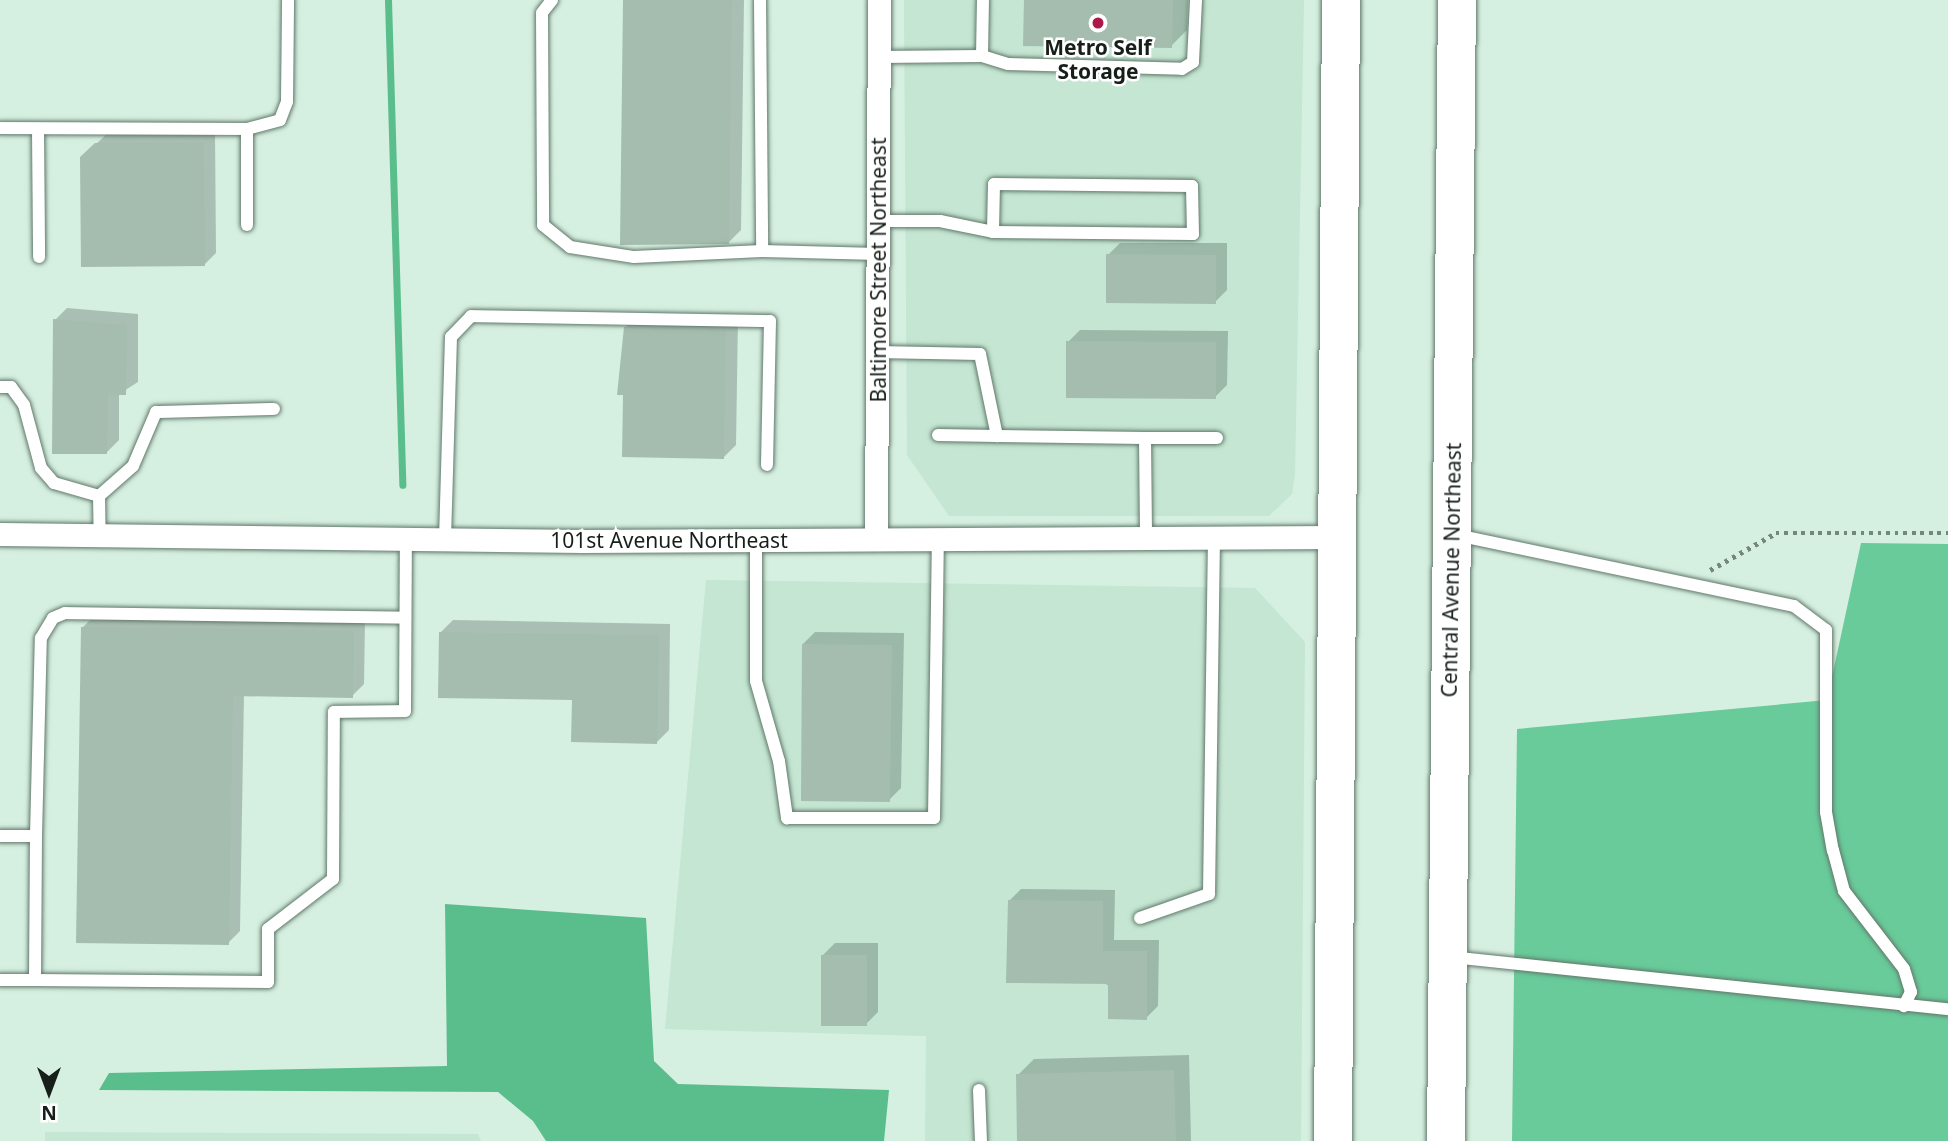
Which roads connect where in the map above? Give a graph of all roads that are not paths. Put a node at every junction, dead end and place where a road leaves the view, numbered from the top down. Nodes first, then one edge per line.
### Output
1 (288, 0) edge
2 (552, 0) edge
3 (760, 0) edge
4 (879, 0) edge
5 (983, 0) edge
6 (1196, 0) edge
7 (1341, 0) edge
8 (1457, 0) edge
9 (982, 56) junction
10 (879, 57) junction
11 (0, 128) edge
12 (247, 129) junction
13 (38, 130) junction
14 (878, 221) junction
15 (247, 225) dead end
16 (993, 232) junction
17 (762, 251) junction
18 (878, 254) junction
19 (39, 257) dead end
20 (877, 352) junction
21 (0, 387) edge
22 (274, 409) dead end
23 (939, 435) dead end
24 (997, 436) junction
25 (1145, 438) junction
26 (1217, 438) dead end
27 (767, 465) dead end
28 (99, 496) junction
29 (1451, 533) junction
30 (0, 534) edge
31 (100, 535) junction
32 (1337, 537) junction
33 (1146, 538) junction
34 (1214, 538) junction
35 (406, 539) junction
36 (446, 539) junction
37 (756, 540) junction
38 (876, 540) junction
39 (938, 540) junction
40 (405, 618) junction
41 (0, 836) edge
42 (36, 836) junction
43 (1140, 918) dead end
44 (1447, 956) junction
45 (0, 979) edge
46 (35, 979) junction
47 (1904, 1006) junction
48 (1948, 1009) edge
49 (979, 1090) dead end
50 (981, 1141) edge
51 (1333, 1141) edge
52 (1446, 1141) edge

1 - 12 lane
2 - 17 lane
3 - 17 lane
4 - 10 street, Baltimore Street Northeast
5 - 9 lane
6 - 9 lane
7 - 32 highway
8 - 29 highway, Central Avenue Northeast
9 - 10 lane
10 - 14 street, Baltimore Street Northeast
11 - 13 lane
12 - 13 lane
12 - 15 lane
13 - 19 lane
14 - 16 lane
14 - 18 street, Baltimore Street Northeast
16 - 16 lane
17 - 18 lane
18 - 20 street, Baltimore Street Northeast
20 - 24 lane
20 - 38 street, Baltimore Street Northeast
21 - 28 lane
22 - 28 lane
23 - 24 lane
24 - 25 lane
25 - 26 lane
25 - 33 lane
27 - 36 lane
28 - 31 lane
29 - 44 highway, Central Avenue Northeast
29 - 47 lane
30 - 31 street, 101st Avenue Northeast
31 - 35 street, 101st Avenue Northeast
32 - 34 street, 101st Avenue Northeast
32 - 51 highway
33 - 34 street, 101st Avenue Northeast
33 - 39 street, 101st Avenue Northeast
34 - 43 lane
35 - 36 street, 101st Avenue Northeast
35 - 40 lane
36 - 37 street, 101st Avenue Northeast
37 - 38 street, 101st Avenue Northeast
37 - 39 lane
38 - 39 street, 101st Avenue Northeast
40 - 42 lane
40 - 46 lane
41 - 42 lane
42 - 46 lane
44 - 47 lane
44 - 52 highway, Central Avenue Northeast
45 - 46 lane
47 - 48 lane
49 - 50 lane

